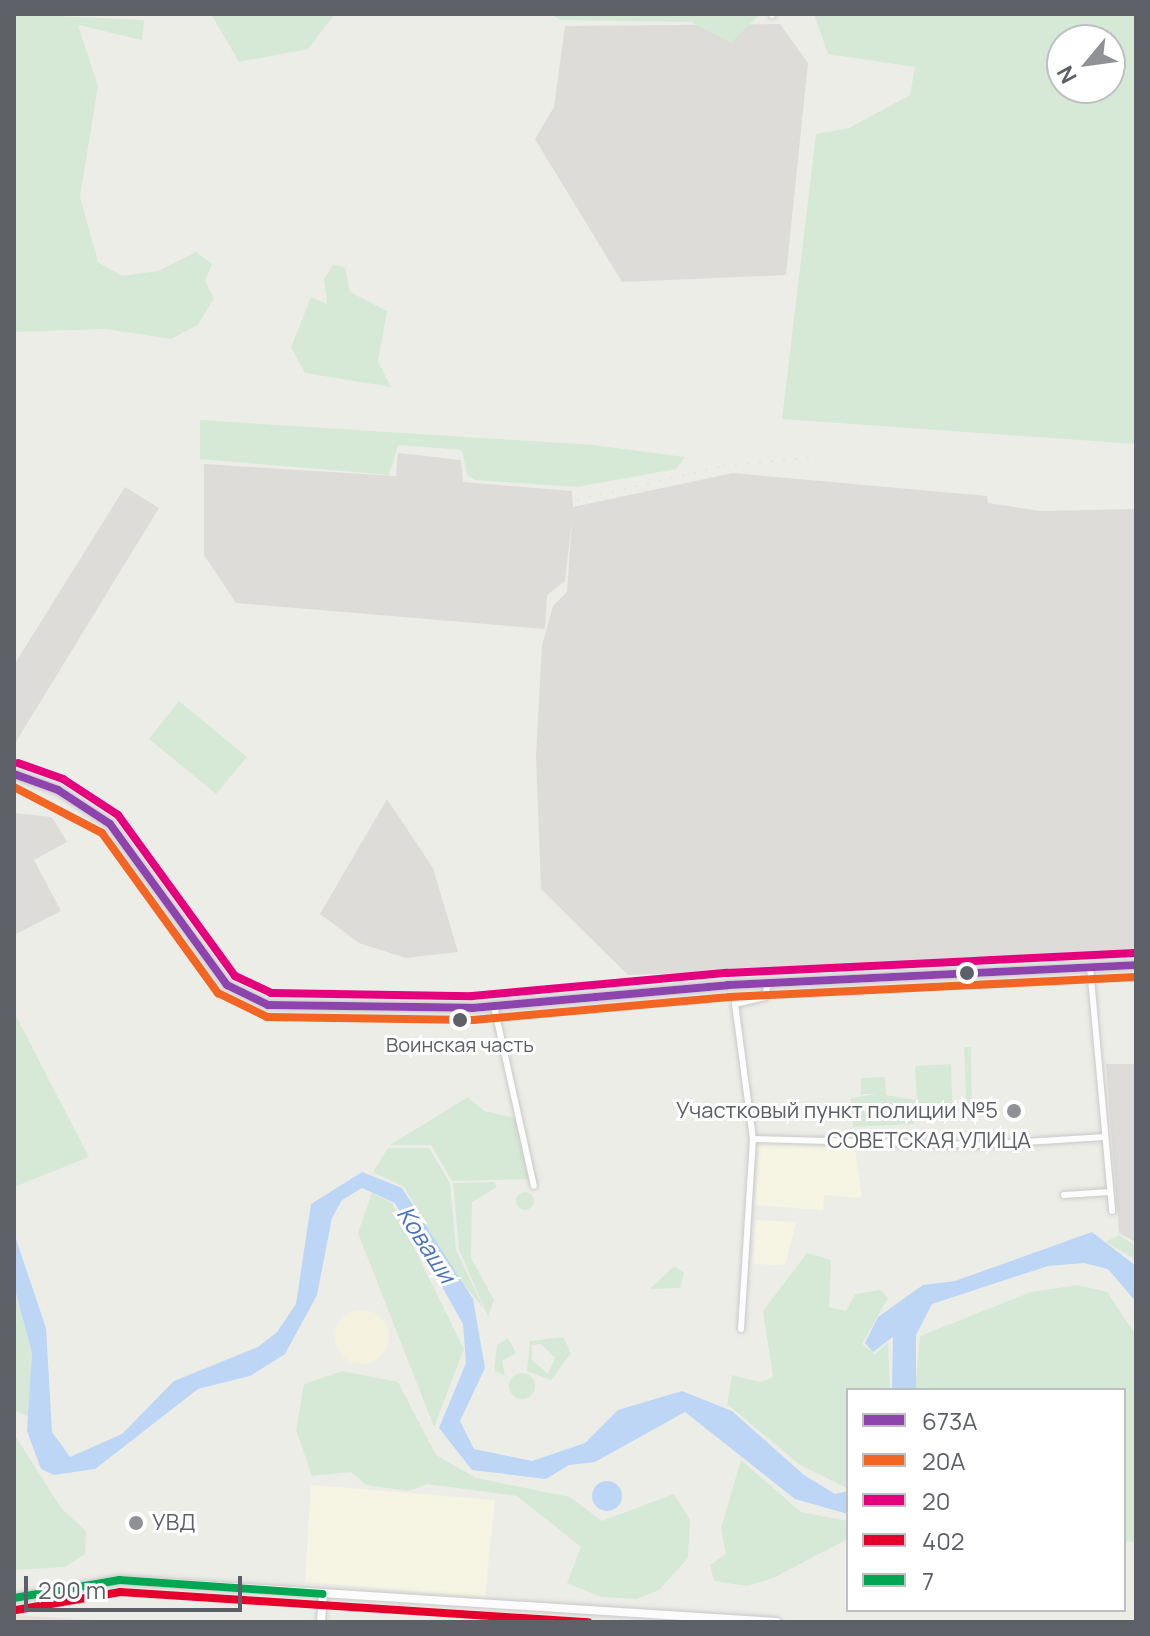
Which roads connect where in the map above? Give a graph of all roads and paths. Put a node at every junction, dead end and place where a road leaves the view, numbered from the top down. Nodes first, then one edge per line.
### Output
1 (14, 774) edge
2 (1136, 965) edge
3 (1090, 967) junction
4 (768, 983) junction
5 (494, 1006) junction
6 (1105, 1137) junction
7 (753, 1139) junction
8 (534, 1186) dead end
9 (1110, 1192) junction
10 (1064, 1195) dead end
11 (1112, 1211) dead end
12 (741, 1329) dead end
13 (323, 1594) junction
14 (14, 1598) edge
15 (728, 1620) edge
16 (321, 1622) edge
17 (777, 1622) edge

1 - 5 main road
2 - 3 main road
3 - 4 main road
3 - 6 street
4 - 5 main road
4 - 7 street
5 - 8 street
6 - 7 street, СОВЕТСКАЯ УЛИЦА
6 - 9 street
7 - 12 street
9 - 10 street
9 - 11 street
13 - 14 main road
13 - 15 main road
13 - 16 main road
15 - 17 main road

